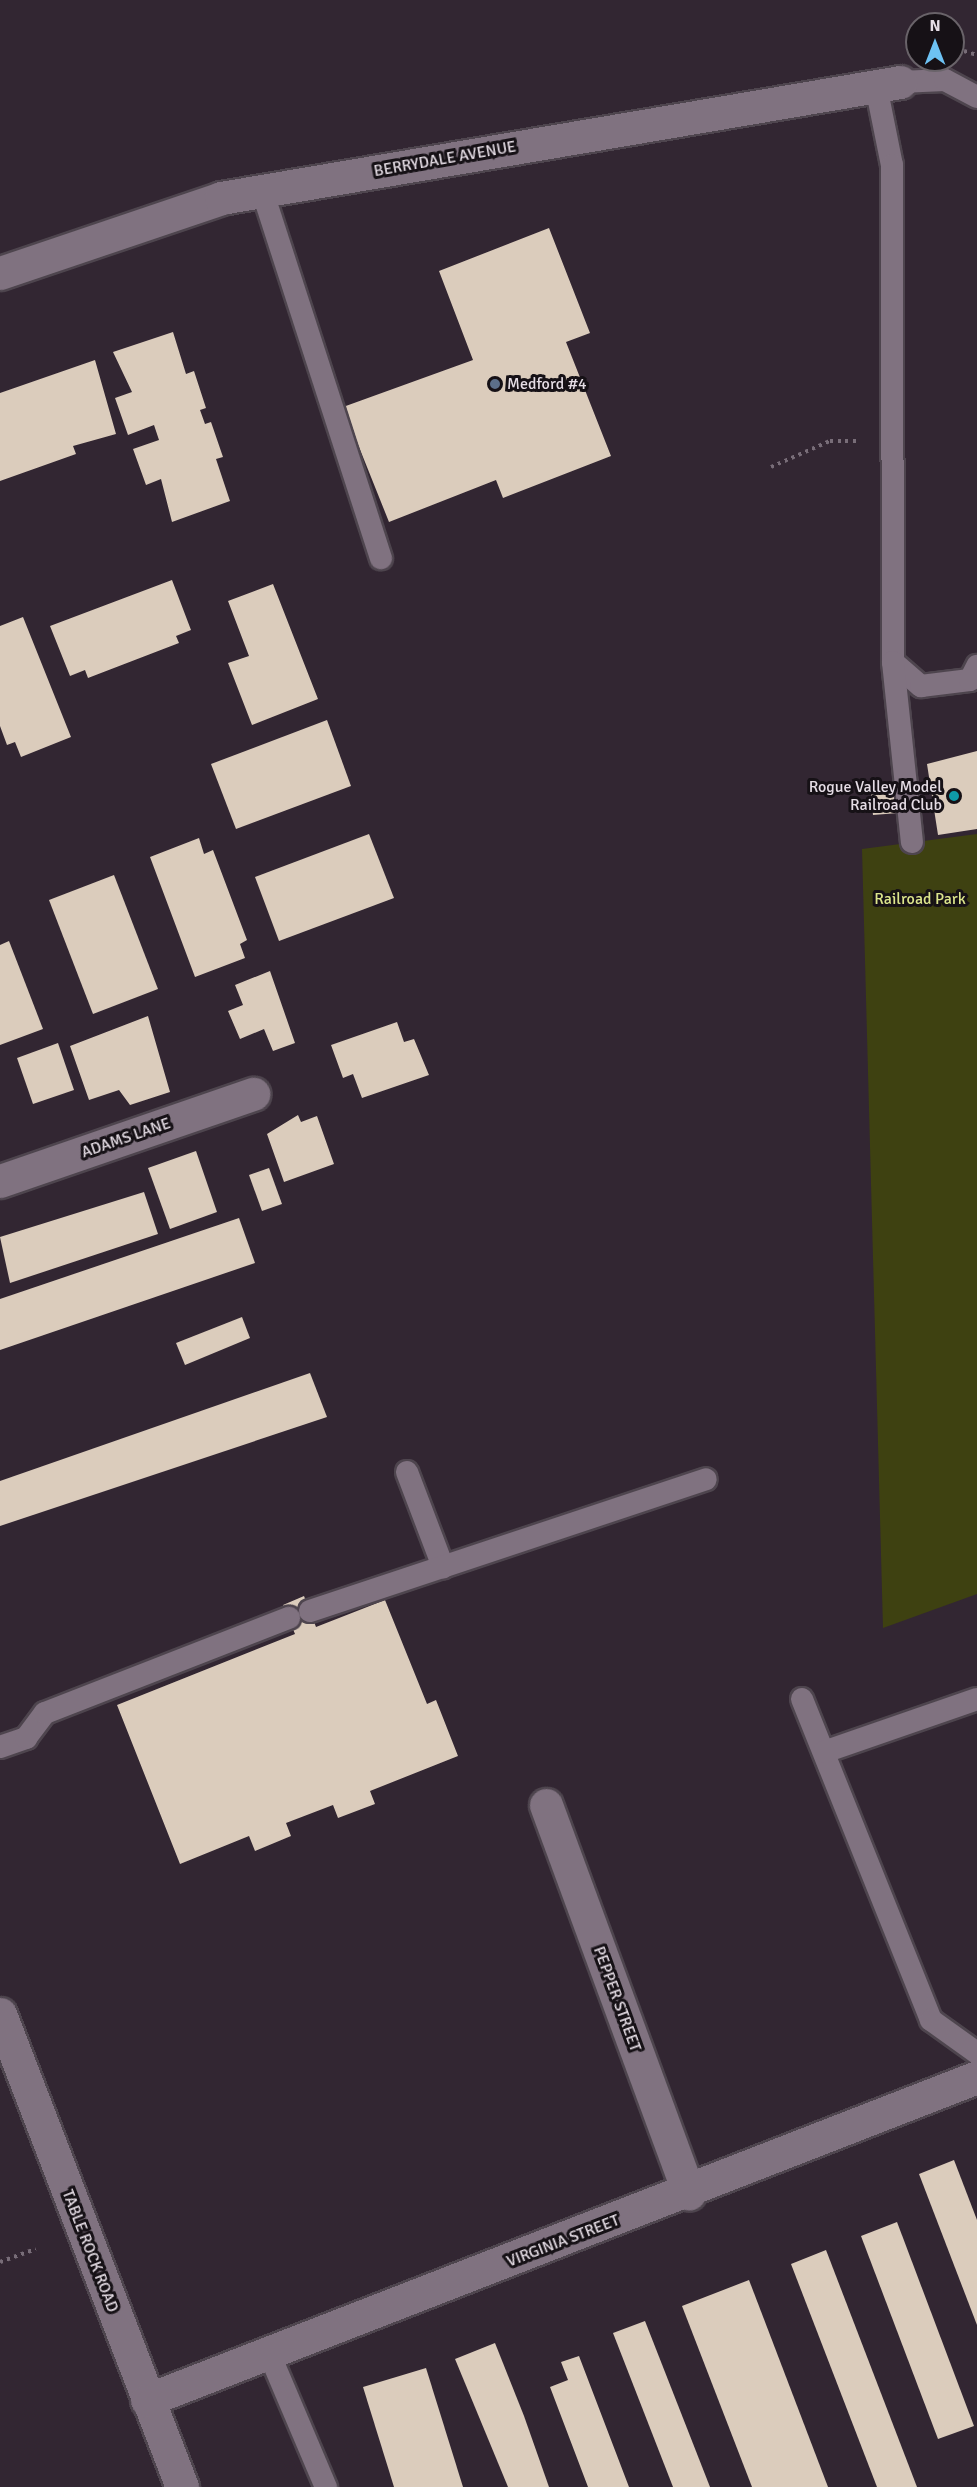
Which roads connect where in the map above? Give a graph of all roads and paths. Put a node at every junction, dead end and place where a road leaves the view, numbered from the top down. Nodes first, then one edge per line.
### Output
1 (888, 84) junction
2 (977, 97) edge
3 (262, 190) junction
4 (0, 273) edge
5 (892, 442) junction
6 (771, 467) dead end
7 (381, 558) dead end
8 (893, 662) junction
9 (977, 666) edge
10 (912, 842) dead end
11 (253, 1094) dead end
12 (0, 1181) edge
13 (407, 1472) dead end
14 (706, 1479) dead end
15 (443, 1567) junction
16 (802, 1699) dead end
17 (977, 1699) edge
18 (0, 1748) edge
19 (824, 1752) junction
20 (546, 1805) dead end
21 (0, 2014) edge
22 (977, 2053) edge
23 (977, 2077) edge
24 (689, 2193) junction
25 (36, 2249) dead end
26 (0, 2262) edge
27 (269, 2354) junction
28 (147, 2400) junction
29 (182, 2487) edge
30 (326, 2487) edge

1 - 2 lane
1 - 3 street, BERRYDALE AVENUE
1 - 5 lane
3 - 4 street, BERRYDALE AVENUE
3 - 7 lane
5 - 6 path
5 - 8 lane
8 - 9 lane
8 - 10 lane
11 - 12 street, ADAMS LANE
13 - 15 lane
14 - 15 lane
15 - 18 lane
16 - 19 lane
17 - 19 lane
19 - 22 lane
20 - 24 street, PEPPER STREET
21 - 28 street, TABLE ROCK ROAD
23 - 24 street, VIRGINIA STREET
24 - 27 street, VIRGINIA STREET
25 - 26 path
27 - 28 street, VIRGINIA STREET
27 - 30 lane
28 - 29 street, TABLE ROCK ROAD

